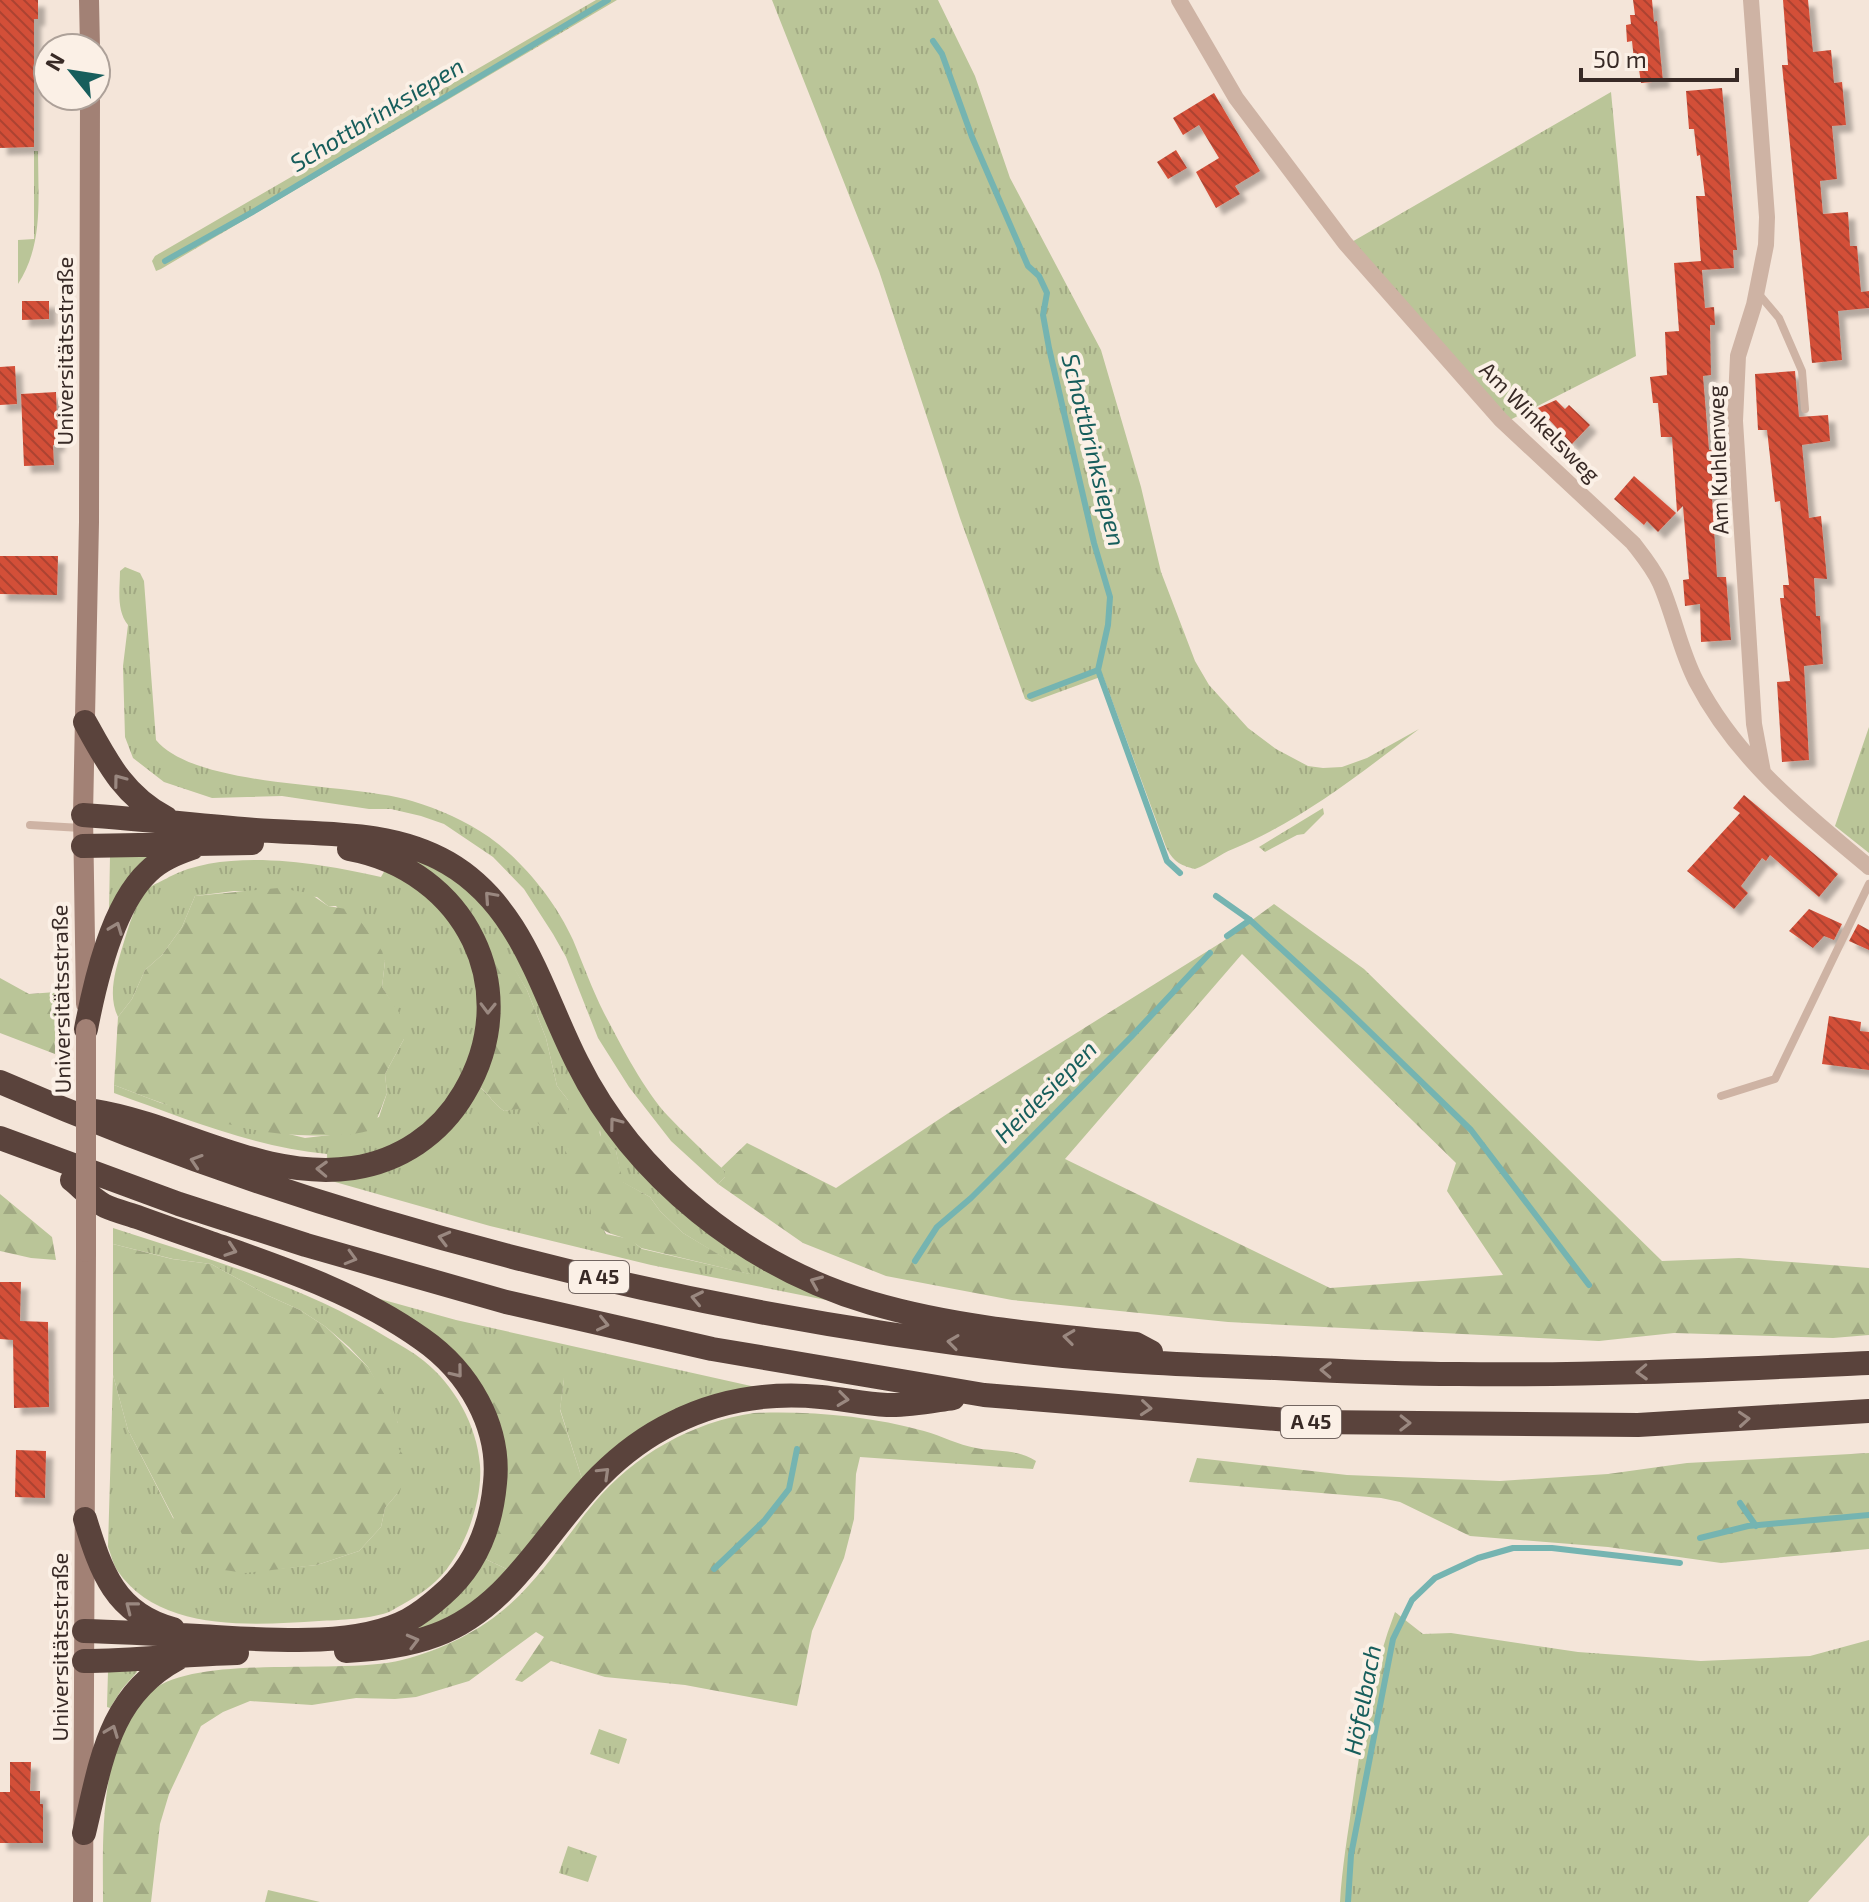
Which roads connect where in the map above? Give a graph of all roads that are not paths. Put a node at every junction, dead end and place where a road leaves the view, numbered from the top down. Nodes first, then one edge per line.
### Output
1 (89, 0) edge
2 (1179, 0) edge
3 (1751, 0) edge
4 (90, 32) edge
5 (90, 112) edge
6 (1756, 292) junction
7 (1805, 409) dead end
8 (85, 722) junction
9 (1765, 777) junction
10 (172, 821) junction
11 (30, 825) dead end
12 (83, 830) junction
13 (202, 844) junction
14 (1869, 867) edge
15 (1869, 884) edge
16 (86, 1029) junction
17 (0, 1082) edge
18 (1721, 1096) dead end
19 (48, 1103) junction
20 (0, 1138) edge
21 (38, 1154) junction
22 (1170, 1363) junction
23 (1869, 1363) edge
24 (984, 1395) junction
25 (1869, 1411) edge
26 (85, 1519) junction
27 (84, 1631) junction
28 (203, 1636) junction
29 (178, 1658) junction
30 (84, 1661) junction
31 (84, 1833) junction
32 (83, 1902) edge

1 - 4 main road
2 - 9 street, Am Winkelsweg
3 - 6 street, Am Kuhlenweg
5 - 8 main road, Universitätsstraße
6 - 7 lane
6 - 9 street, Am Kuhlenweg
10 -> 8 highway
8 - 12 main road, Universitätsstraße
9 - 14 street, Am Winkelsweg
10 - 12 highway
22 -> 10 highway
11 - 12 lane
12 - 13 highway
12 - 16 main road, Universitätsstraße
16 -> 13 highway
13 -> 19 highway
15 - 18 lane
16 - 26 main road, Universitätsstraße, bridge
17 - 19 highway, A 45
22 -> 19 highway, A 45
20 - 21 highway, A 45
21 -> 24 highway, A 45
21 -> 28 highway
23 -> 22 highway, A 45
24 -> 25 highway, A 45
29 -> 24 highway
26 - 27 main road, Universitätsstraße
28 -> 26 highway
27 - 28 highway
27 - 30 main road, Universitätsstraße
29 - 30 highway
31 -> 29 highway
30 - 31 main road, Universitätsstraße
31 - 32 main road, Universitätsstraße

